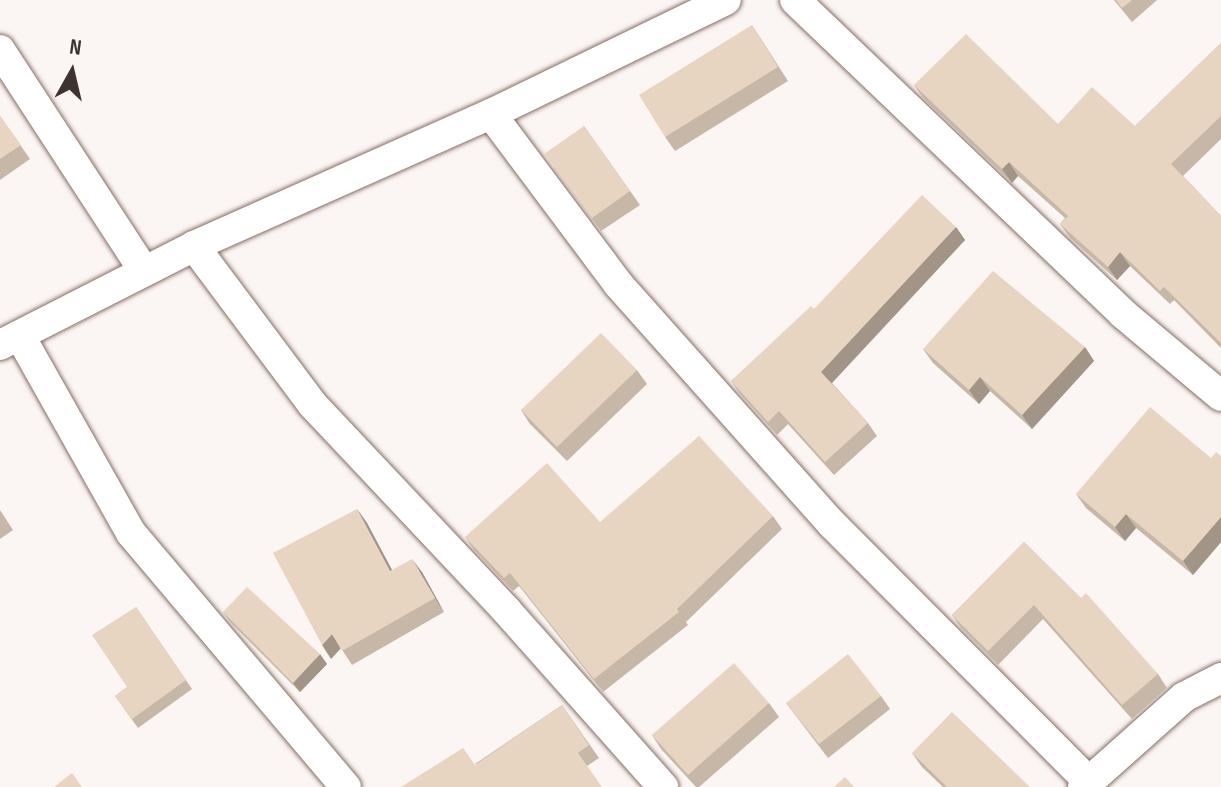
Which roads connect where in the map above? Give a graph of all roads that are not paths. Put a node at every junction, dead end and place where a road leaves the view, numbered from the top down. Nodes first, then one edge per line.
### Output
1 (726, 0) edge
2 (795, 0) edge
3 (0, 50) edge
4 (491, 114) junction
5 (194, 246) junction
6 (144, 271) junction
7 (10, 340) edge
8 (1221, 396) edge
9 (1221, 678) edge
10 (1085, 784) edge
11 (346, 787) edge
12 (663, 787) edge

1 - 4 street
2 - 8 street
3 - 6 street
4 - 5 street
4 - 10 street
5 - 6 street
5 - 12 street
6 - 7 street
7 - 11 street
9 - 10 street

